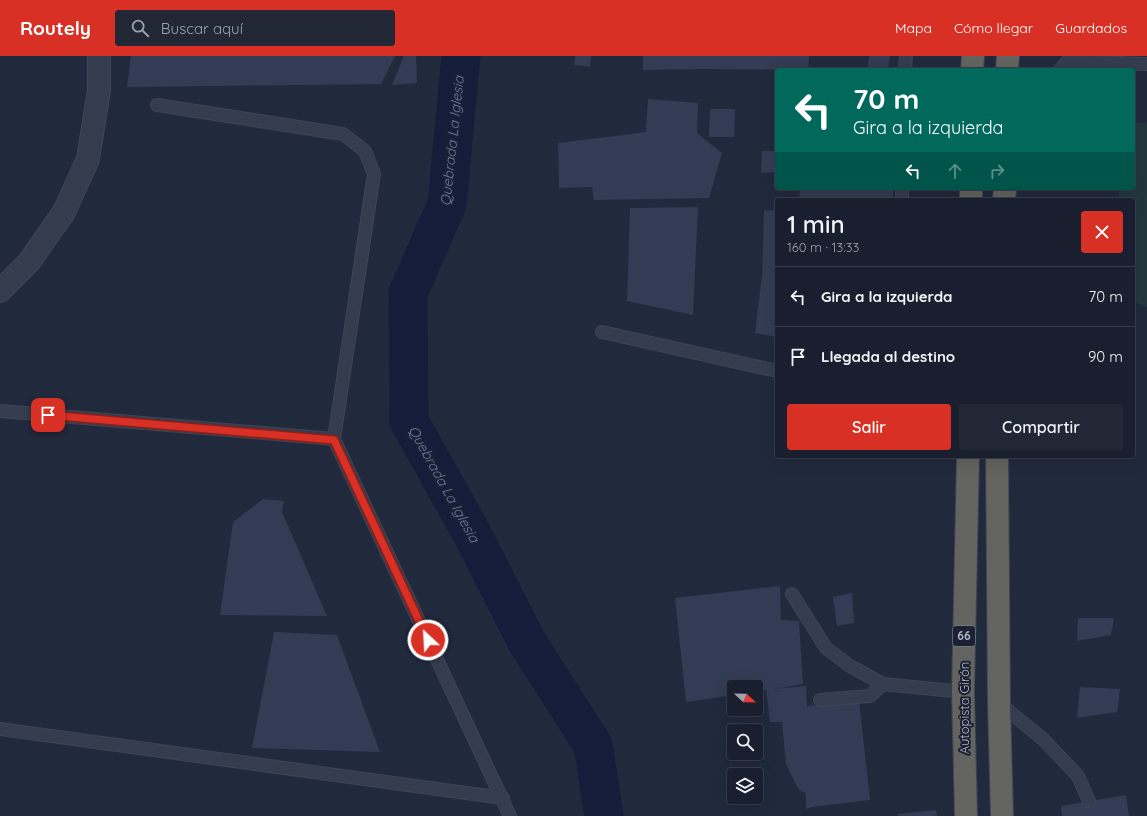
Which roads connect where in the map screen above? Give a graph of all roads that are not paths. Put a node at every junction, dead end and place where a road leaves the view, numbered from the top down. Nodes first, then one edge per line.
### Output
1 (99, 56) edge
2 (906, 56) edge
3 (973, 56) edge
4 (1008, 56) edge
5 (1066, 62) edge
6 (1147, 64) edge
7 (905, 68) edge
8 (972, 68) edge
9 (1007, 68) edge
10 (157, 105) dead end
11 (0, 291) edge
12 (602, 332) dead end
13 (775, 371) edge
14 (0, 411) edge
15 (334, 440) junction
16 (968, 458) edge
17 (997, 458) edge
18 (792, 594) dead end
19 (883, 684) junction
20 (963, 692) junction
21 (820, 700) dead end
22 (999, 703) junction
23 (0, 729) edge
24 (503, 798) junction
25 (1089, 801) dead end
26 (510, 816) edge
27 (966, 816) edge
28 (1002, 816) edge

1 - 11 street
2 - 7 lane
3 - 8 highway
4 - 9 highway
5 - 6 lane
10 - 15 lane
12 - 13 lane
14 - 15 lane
15 - 24 lane
16 - 20 highway, Autopista Girón / 66
17 - 22 highway
18 - 19 lane
19 - 20 lane
19 - 21 lane
20 - 27 highway, Autopista Girón / 66
22 - 25 lane
22 - 28 highway
23 - 24 lane
24 - 26 lane

